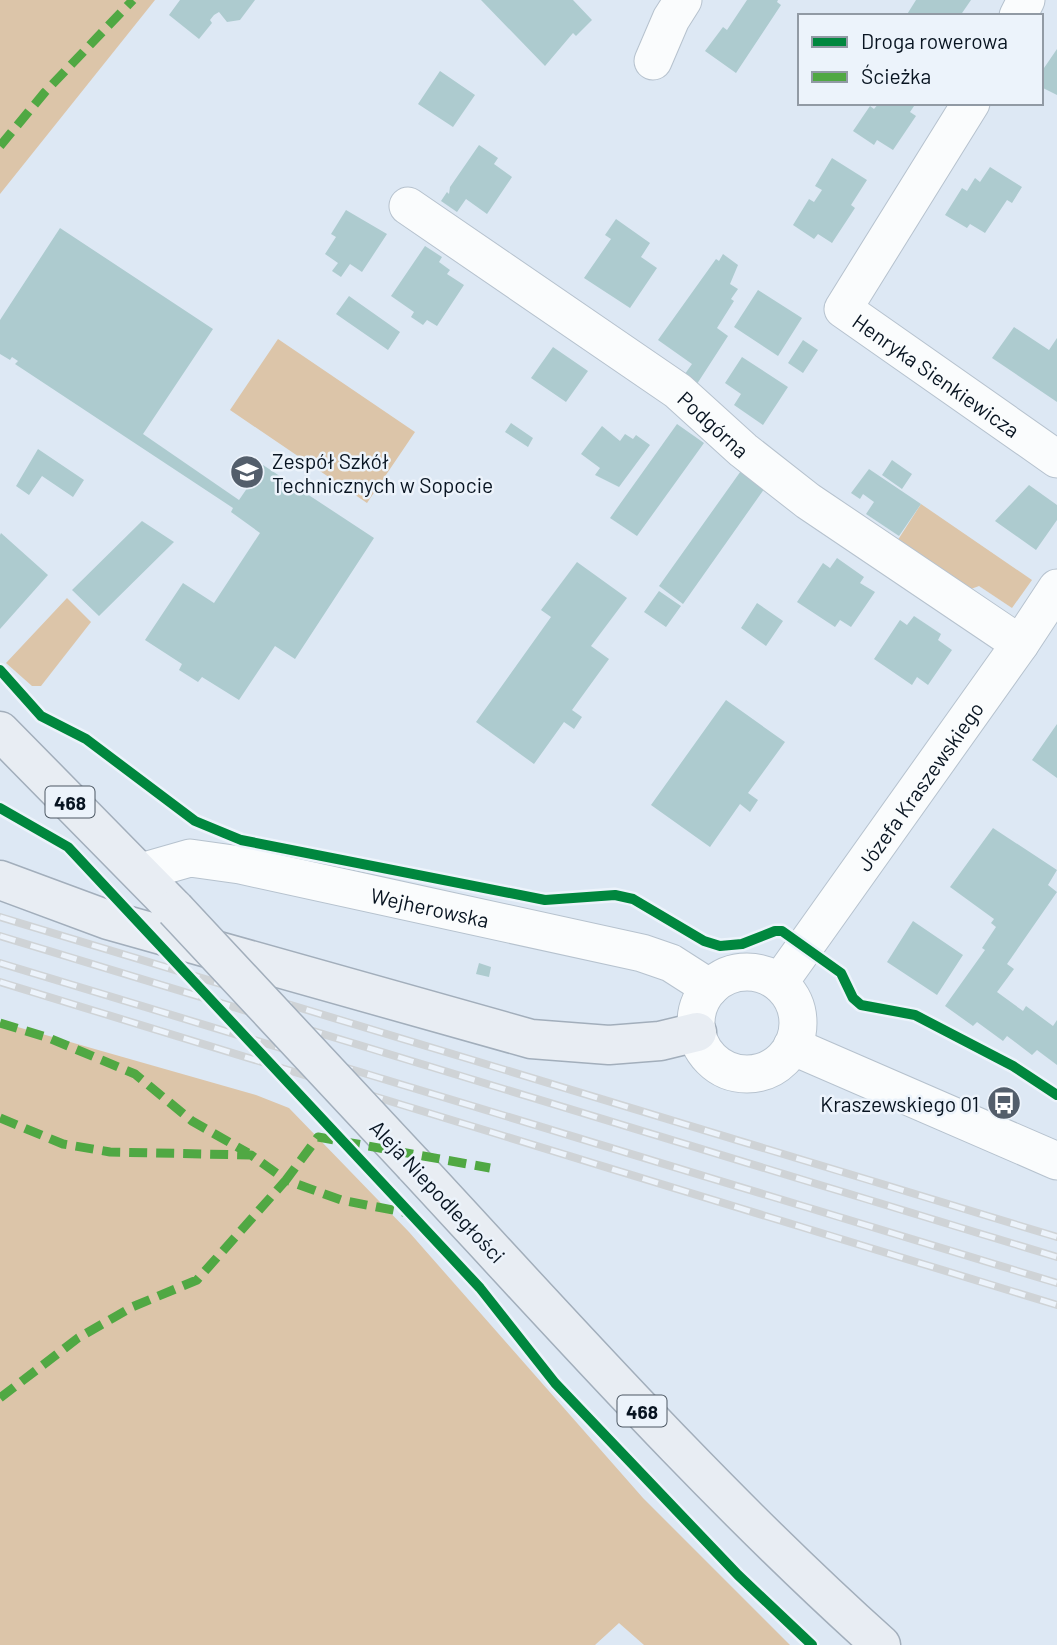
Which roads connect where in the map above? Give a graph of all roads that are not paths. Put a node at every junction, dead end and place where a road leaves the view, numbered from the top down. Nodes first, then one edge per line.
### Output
1 (683, 0) edge
2 (653, 61) dead end
3 (970, 105) edge
4 (408, 206) dead end
5 (1057, 459) edge
6 (1057, 588) edge
7 (1020, 644) junction
8 (0, 732) edge
9 (141, 872) junction
10 (0, 880) edge
11 (779, 983) junction
12 (710, 988) junction
13 (697, 1032) junction
14 (792, 1046) junction
15 (1057, 1161) edge
16 (881, 1645) edge

1 - 2 street
3 - 5 street, Henryka Sienkiewicza
4 - 7 street, Podgórna
6 - 7 street, Józefa Kraszewskiego
7 - 11 street, Józefa Kraszewskiego
8 - 9 main road, Aleja Niepodległości / 468
9 - 12 street, Wejherowska
9 - 16 main road, Aleja Niepodległości / 468, bridge
10 - 13 main road
11 - 12 street
11 - 14 street
12 - 13 street
13 - 14 street
14 - 15 street

